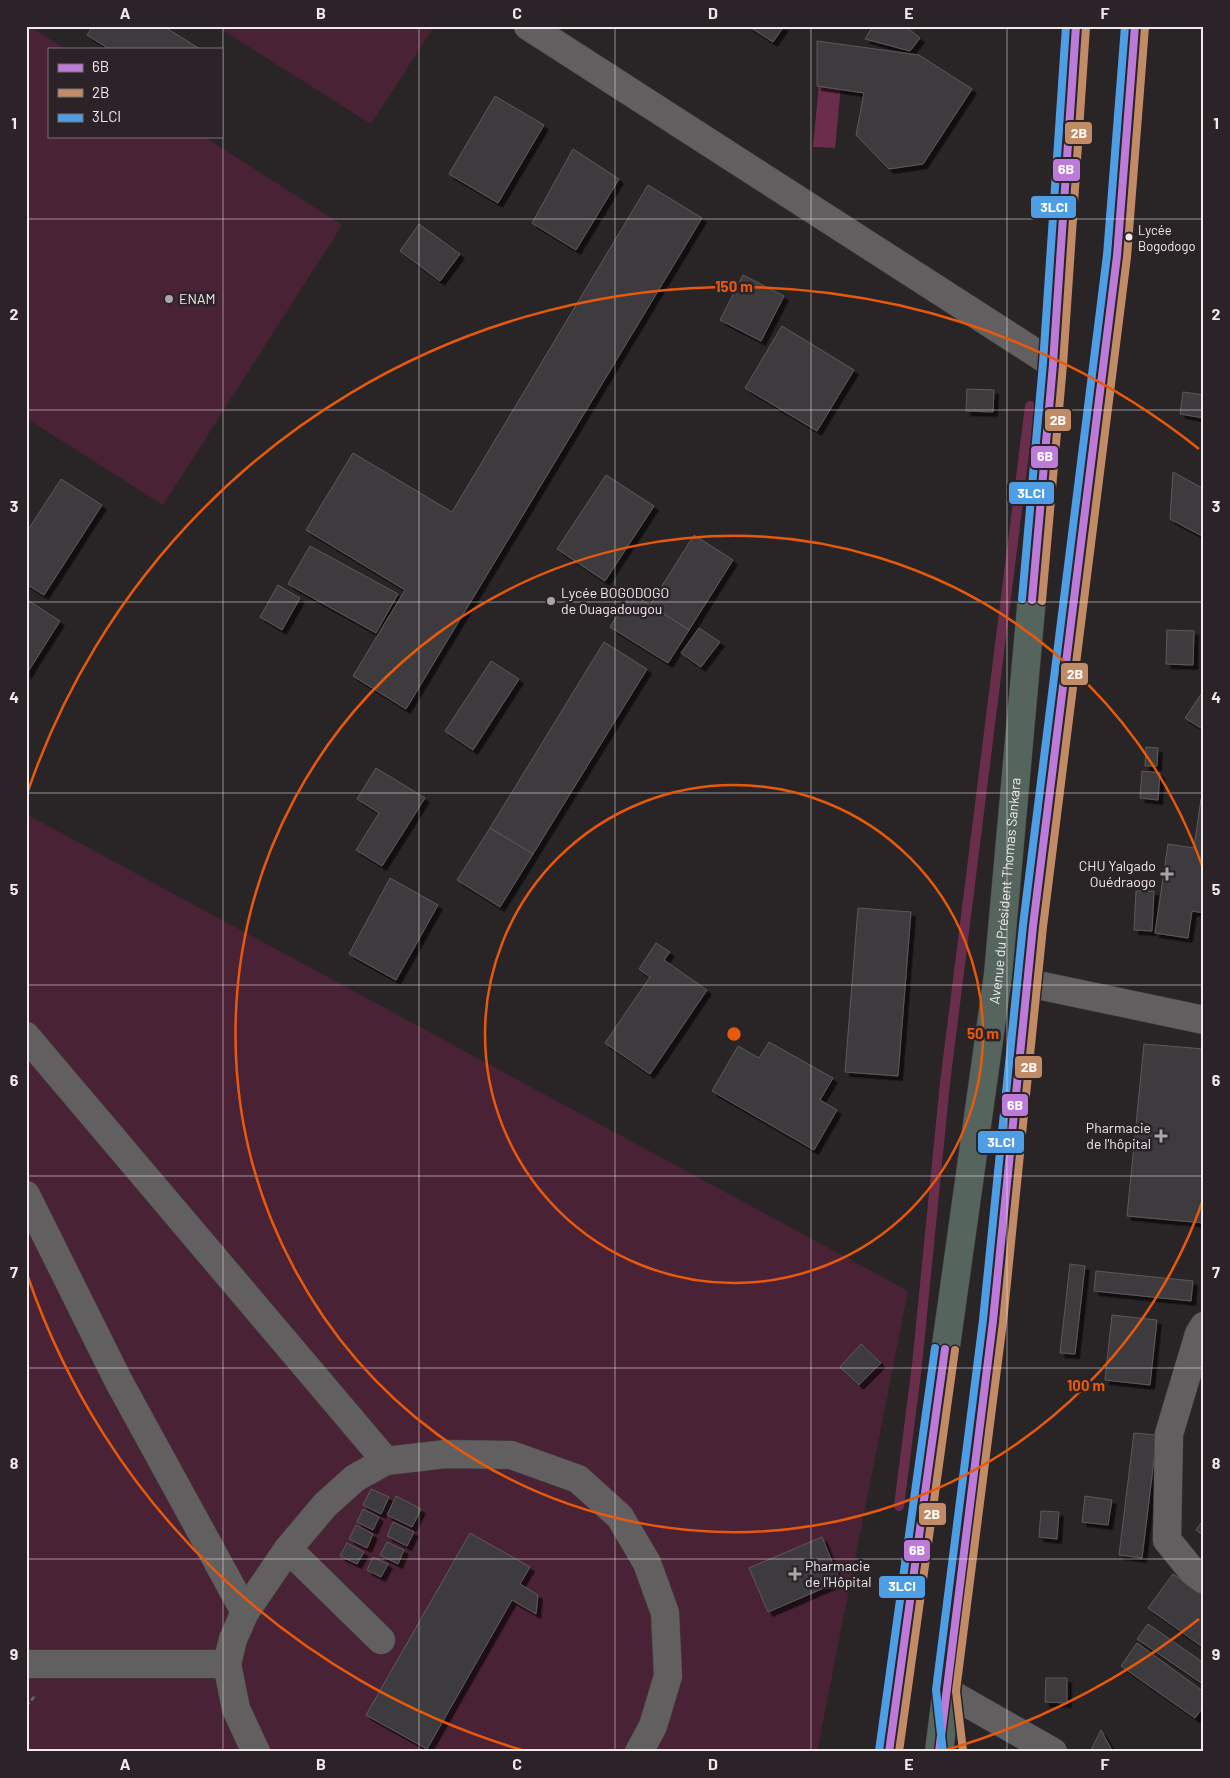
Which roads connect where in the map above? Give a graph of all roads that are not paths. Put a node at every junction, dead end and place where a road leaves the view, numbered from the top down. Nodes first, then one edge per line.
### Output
1 (528, 26) edge
2 (1076, 26) edge
3 (1135, 26) edge
4 (1053, 364) junction
5 (1028, 983) junction
6 (1204, 1020) edge
7 (26, 1036) edge
8 (26, 1195) edge
9 (1204, 1326) edge
10 (386, 1461) junction
11 (288, 1549) junction
12 (1204, 1580) edge
13 (245, 1612) junction
14 (381, 1640) dead end
15 (26, 1664) edge
16 (227, 1664) junction
17 (946, 1691) junction
18 (256, 1752) edge
19 (639, 1752) edge
20 (889, 1752) edge
21 (939, 1752) edge
22 (953, 1752) edge
23 (1053, 1752) edge

1 - 4 street
2 - 4 highway, Avenue du Président Thomas Sankara
3 - 5 highway
4 - 20 highway, Avenue du Président Thomas Sankara
5 - 6 street
5 - 17 highway
7 - 10 street
8 - 13 street
9 - 12 street
10 - 11 street
10 - 19 street
11 - 13 street
11 - 14 street
13 - 16 street
15 - 16 street
16 - 18 street
17 - 21 highway
17 - 22 highway
17 - 23 street

